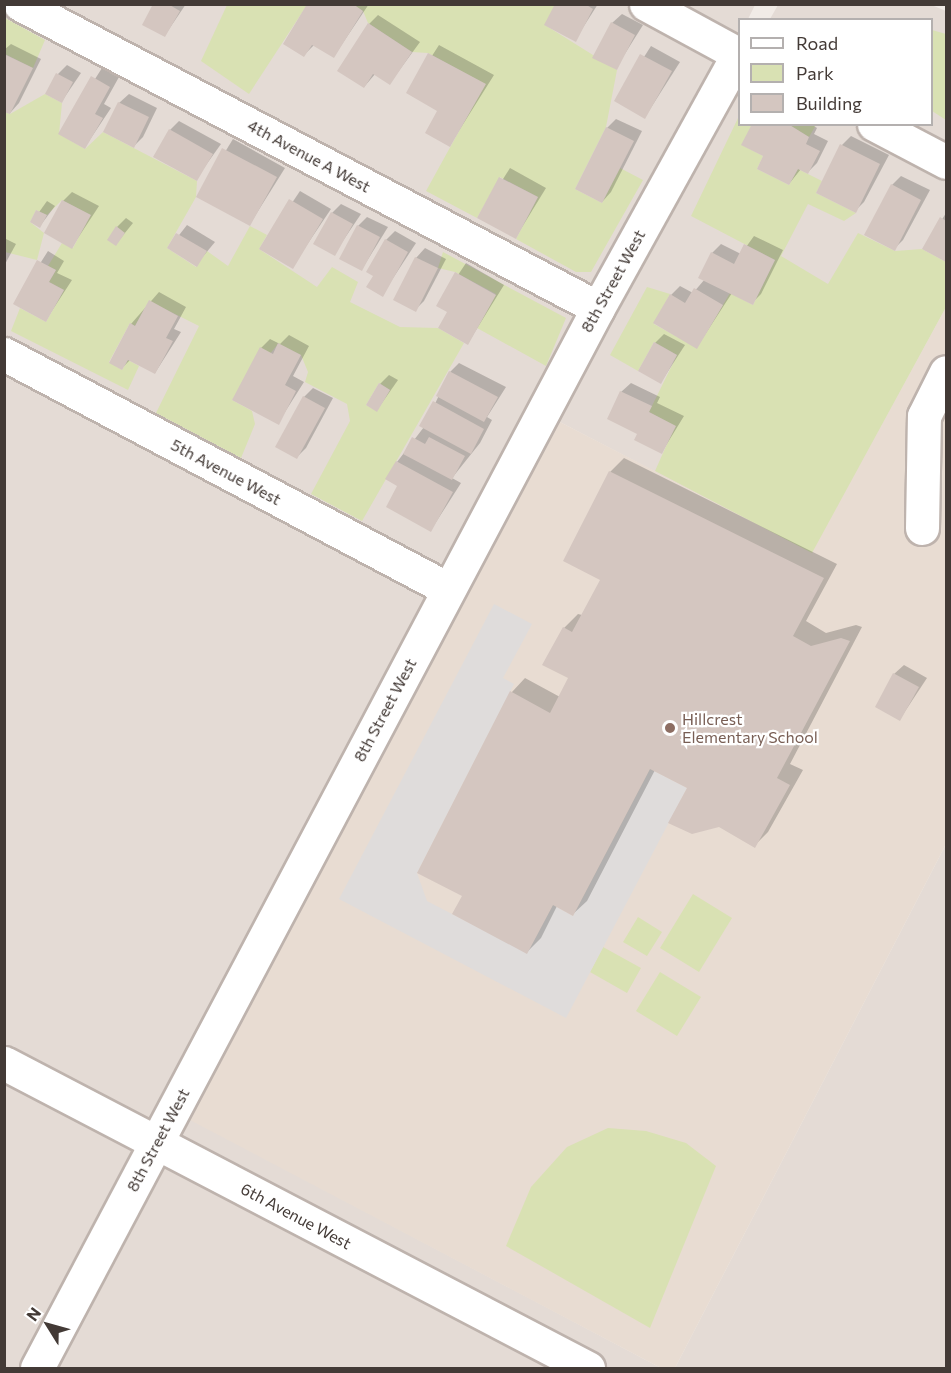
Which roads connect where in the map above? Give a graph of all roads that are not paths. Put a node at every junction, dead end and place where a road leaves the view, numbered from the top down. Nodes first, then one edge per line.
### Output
1 (20, 4) edge
2 (646, 4) edge
3 (738, 54) edge
4 (738, 57) edge
5 (878, 126) edge
6 (946, 162) edge
7 (598, 308) junction
8 (4, 354) edge
9 (946, 372) edge
10 (922, 528) dead end
11 (448, 589) junction
12 (4, 1063) edge
13 (156, 1143) junction
14 (37, 1368) edge
15 (588, 1368) edge

1 - 7 street, 4th Avenue A West
2 - 3 street
4 - 7 street, 8th Street West
5 - 6 street
7 - 11 street, 8th Street West
8 - 11 street, 5th Avenue West
9 - 10 street
11 - 13 street, 8th Street West
12 - 13 street, 6th Avenue West
13 - 14 street, 8th Street West
13 - 15 street, 6th Avenue West

